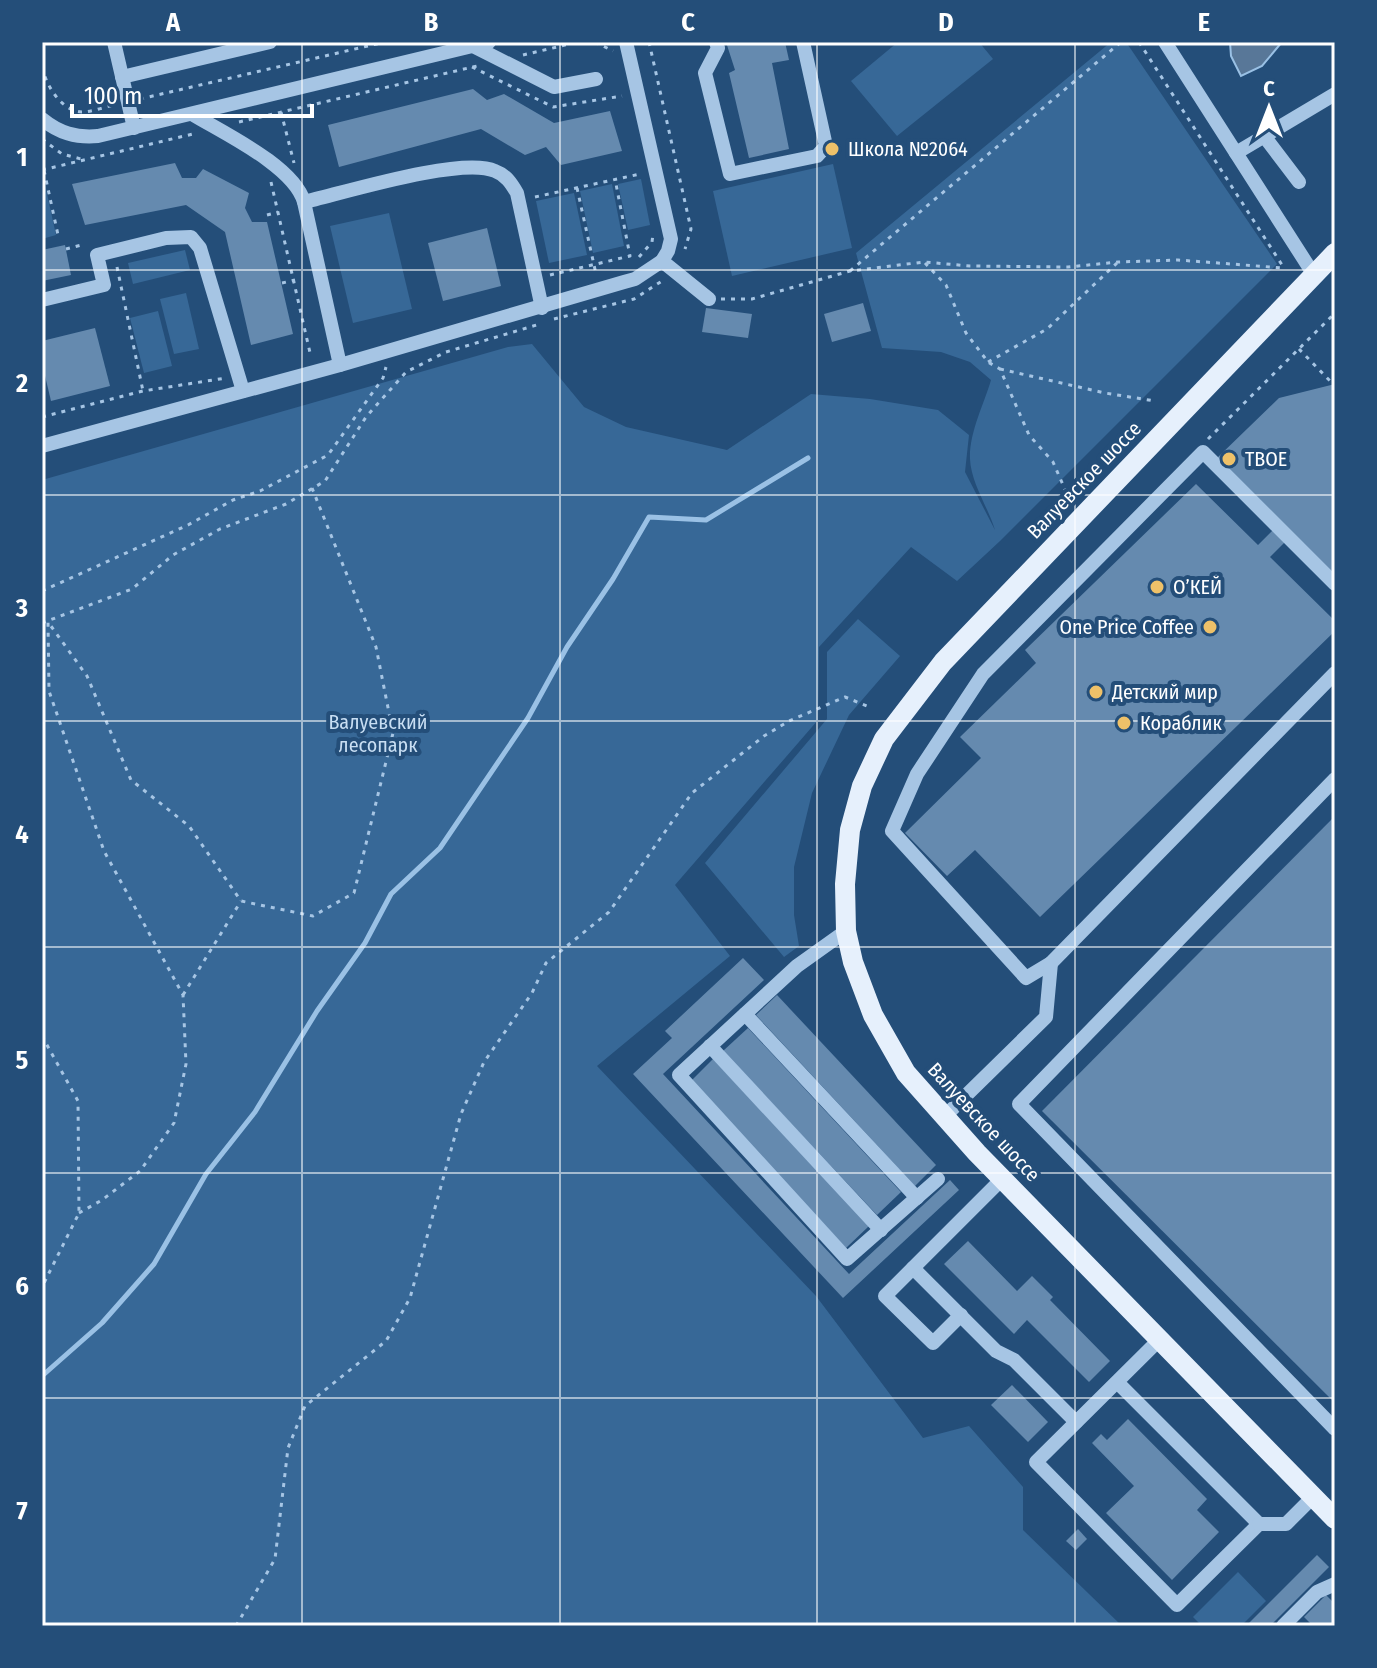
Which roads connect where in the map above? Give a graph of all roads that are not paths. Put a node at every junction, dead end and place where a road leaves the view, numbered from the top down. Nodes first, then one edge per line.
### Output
1 (114, 42) edge
2 (270, 42) edge
3 (489, 42) edge
4 (626, 42) edge
5 (716, 42) edge
6 (803, 42) edge
7 (1165, 42) edge
8 (473, 46) junction
9 (449, 47) edge
10 (122, 77) junction
11 (596, 79) dead end
12 (1335, 94) edge
13 (192, 114) junction
14 (42, 119) edge
15 (134, 128) junction
16 (1264, 136) junction
17 (1236, 153) junction
18 (1299, 182) dead end
19 (304, 202) junction
20 (1335, 253) edge
21 (662, 261) junction
22 (1314, 275) junction
23 (709, 299) road end
24 (42, 300) edge
25 (541, 315) junction
26 (339, 359) junction
27 (243, 391) junction
28 (42, 446) edge
29 (1335, 584) edge
30 (1335, 673) edge
31 (1335, 779) edge
32 (846, 931) junction
33 (1051, 963) junction
34 (745, 1014) junction
35 (710, 1046) junction
36 (943, 1118) junction
37 (938, 1179) dead end
38 (1002, 1179) junction
39 (917, 1198) junction
40 (881, 1230) junction
41 (913, 1268) junction
42 (961, 1315) junction
43 (1160, 1339) junction
44 (1117, 1382) junction
45 (1076, 1422) junction
46 (1335, 1429) edge
47 (1313, 1497) junction
48 (1335, 1519) edge
49 (1259, 1524) junction
50 (1334, 1586) edge
51 (1292, 1623) edge

1 - 10 street
2 - 10 street
3 - 8 street
4 - 21 street
5 - 6 street
7 - 17 street
8 - 9 street
8 - 11 street
9 - 13 street
10 - 15 street
12 - 16 street
13 - 15 street
13 - 19 street
14 - 15 street
16 - 17 street
16 - 18 street
17 - 22 street
19 - 25 street
19 - 26 street
20 - 22 main road, Валуевское шоссе
21 - 23 street
21 - 25 street
22 - 32 main road, Валуевское шоссе
24 - 27 street
25 - 26 street
26 - 27 street
27 - 28 street
29 - 33 street
30 - 33 street
31 - 46 street
32 - 34 street
32 - 36 main road, Валуевское шоссе
33 - 36 street
34 - 35 street
34 - 39 street
35 - 40 street
35 - 40 street
36 - 38 main road, Валуевское шоссе
37 - 39 street
38 - 41 street
38 - 43 main road, Валуевское шоссе
39 - 40 street
41 - 42 street
41 - 42 street
42 - 45 street
43 - 44 street
43 - 47 main road, Валуевское шоссе
44 - 45 street
44 - 49 street
45 - 49 street
47 - 48 main road, Валуевское шоссе
47 - 49 street
50 - 51 street

